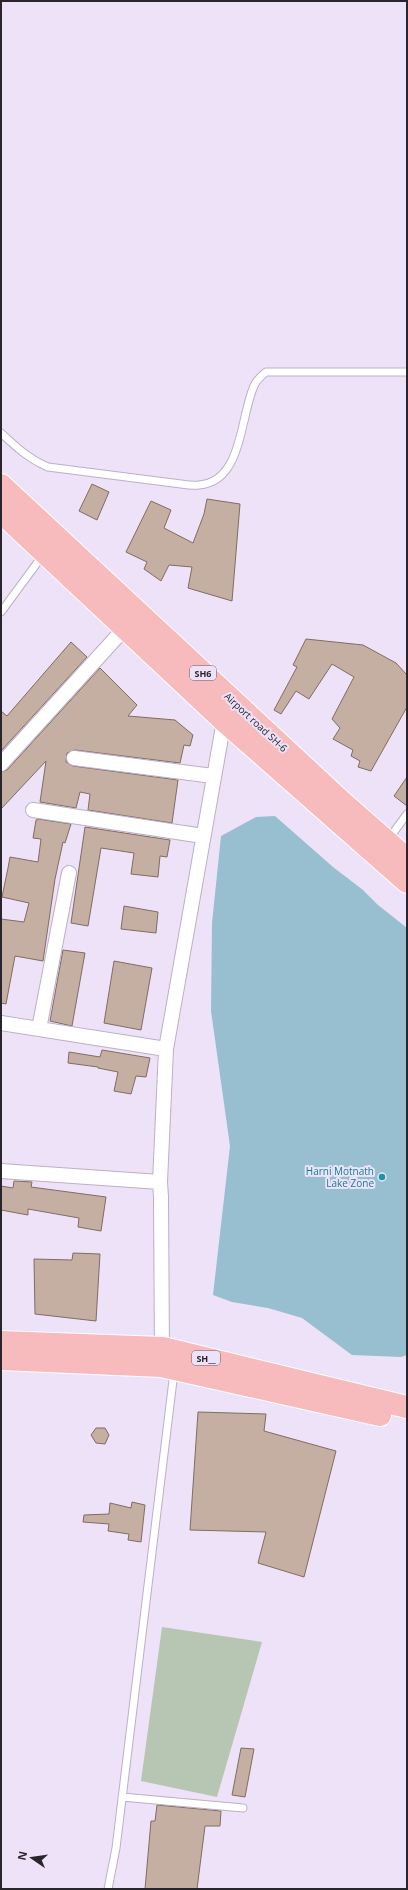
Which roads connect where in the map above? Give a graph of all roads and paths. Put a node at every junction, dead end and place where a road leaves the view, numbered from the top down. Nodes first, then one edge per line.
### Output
1 (407, 372) edge
2 (1, 433) edge
3 (1, 485) edge
4 (2, 517) edge
5 (44, 553) junction
6 (1, 612) edge
7 (124, 628) junction
8 (228, 696) junction
9 (224, 721) junction
10 (74, 758) dead end
11 (1, 764) edge
12 (213, 776) junction
13 (33, 810) dead end
14 (407, 814) edge
15 (203, 836) junction
16 (387, 841) junction
17 (407, 859) edge
18 (68, 873) dead end
19 (407, 882) edge
20 (1, 1023) edge
21 (39, 1029) junction
22 (166, 1048) junction
23 (1, 1171) edge
24 (160, 1182) junction
25 (1, 1342) edge
26 (1, 1359) edge
27 (172, 1360) junction
28 (407, 1406) edge
29 (407, 1421) edge
30 (122, 1797) junction
31 (243, 1808) dead end
32 (108, 1889) edge

1 - 2 lane
3 - 8 main road, Airport road SH-6 / SH6
4 - 5 main road, SH6
5 - 6 lane
5 - 7 main road, SH6
7 - 9 main road, SH6
7 - 11 street
8 - 9 street
8 - 16 main road, Airport road SH-6 / SH6
9 - 12 street
9 - 19 main road, SH6
10 - 12 street
12 - 15 street
13 - 15 street
14 - 16 lane
15 - 22 street
16 - 17 main road, Airport road SH-6 / SH6
18 - 21 street
20 - 21 street
21 - 22 street
22 - 24 street
23 - 24 street
24 - 27 street
25 - 27 main road, SH__
26 - 27 main road
27 - 28 main road, SH__
27 - 29 main road
27 - 30 lane
30 - 31 lane
30 - 32 lane

